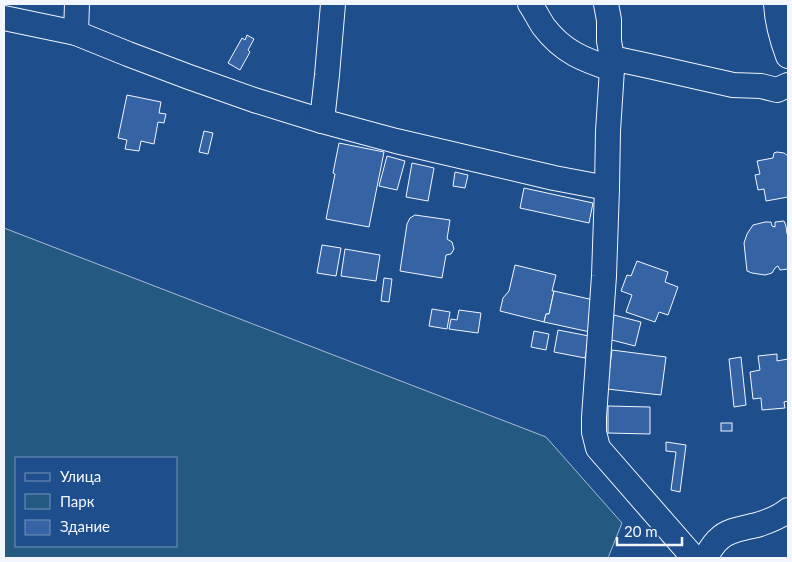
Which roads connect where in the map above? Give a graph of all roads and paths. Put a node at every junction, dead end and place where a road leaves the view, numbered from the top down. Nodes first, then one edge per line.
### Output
1 (77, 4) edge
2 (333, 4) edge
3 (530, 4) edge
4 (606, 4) edge
5 (776, 8) edge
6 (4, 18) edge
7 (76, 33) junction
8 (788, 56) edge
9 (612, 64) junction
10 (788, 85) edge
11 (322, 122) junction
12 (607, 188) junction
13 (788, 510) edge
14 (694, 558) edge
15 (705, 558) edge

1 - 7 street
2 - 11 street
3 - 9 street
4 - 9 street
5 - 8 street
6 - 7 street
7 - 11 street
9 - 10 street
9 - 12 street
11 - 12 street
12 - 14 street
13 - 15 street

